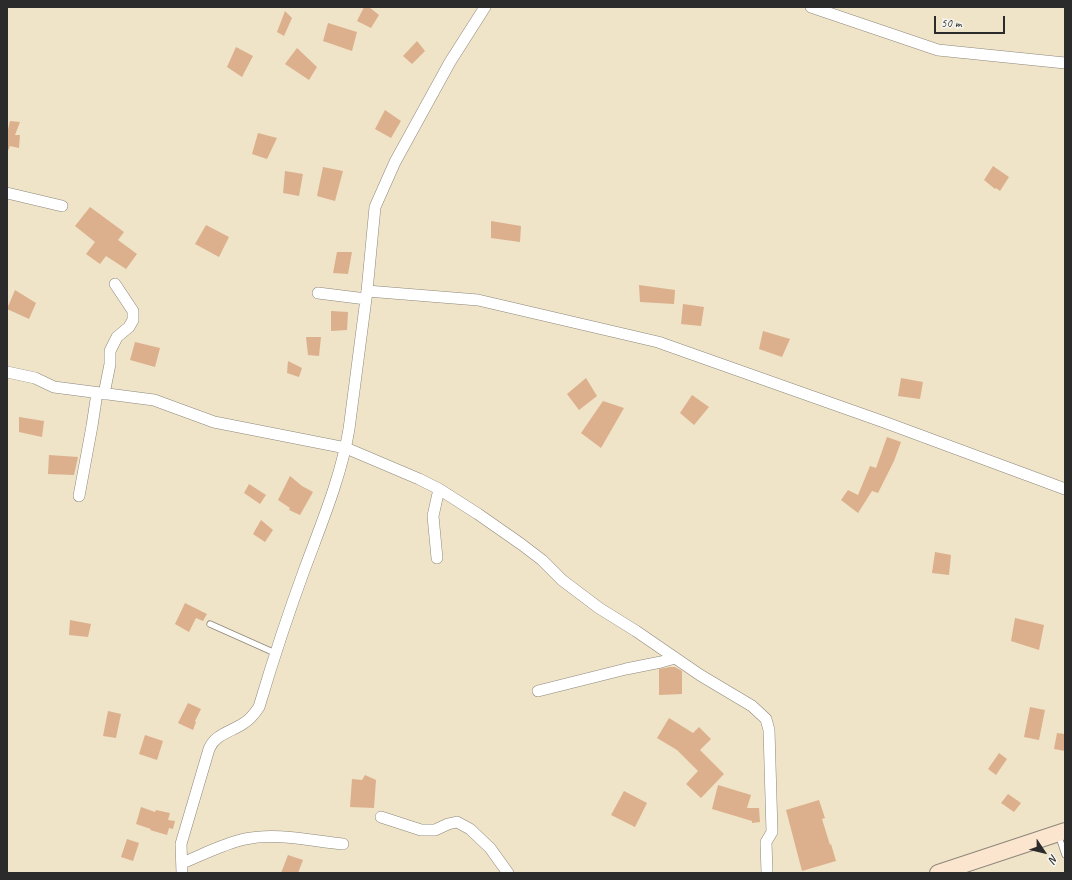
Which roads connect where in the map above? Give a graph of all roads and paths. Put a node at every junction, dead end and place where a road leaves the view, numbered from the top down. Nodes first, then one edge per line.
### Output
1 (484, 7) edge
2 (811, 7) edge
3 (1065, 63) edge
4 (7, 193) edge
5 (62, 206) dead end
6 (115, 284) dead end
7 (318, 293) dead end
8 (366, 295) junction
9 (7, 372) edge
10 (100, 393) junction
11 (346, 448) junction
12 (439, 489) junction
13 (1065, 489) edge
14 (78, 496) dead end
15 (437, 558) dead end
16 (210, 624) dead end
17 (275, 653) junction
18 (675, 658) junction
19 (538, 691) dead end
20 (381, 817) dead end
21 (1061, 832) edge
22 (343, 844) dead end
23 (1065, 855) edge
24 (182, 868) edge
25 (508, 873) edge
26 (767, 873) edge
27 (938, 873) edge

1 - 8 street
2 - 3 street
4 - 5 street
6 - 10 street
7 - 8 street
8 - 11 street
8 - 13 street
9 - 10 street
10 - 11 street
10 - 14 street
11 - 12 street
11 - 17 street
12 - 15 street
12 - 18 street
16 - 17 lane
17 - 24 street
18 - 19 street
18 - 26 street
20 - 25 street
21 - 23 lane
21 - 27 main road
22 - 24 street

